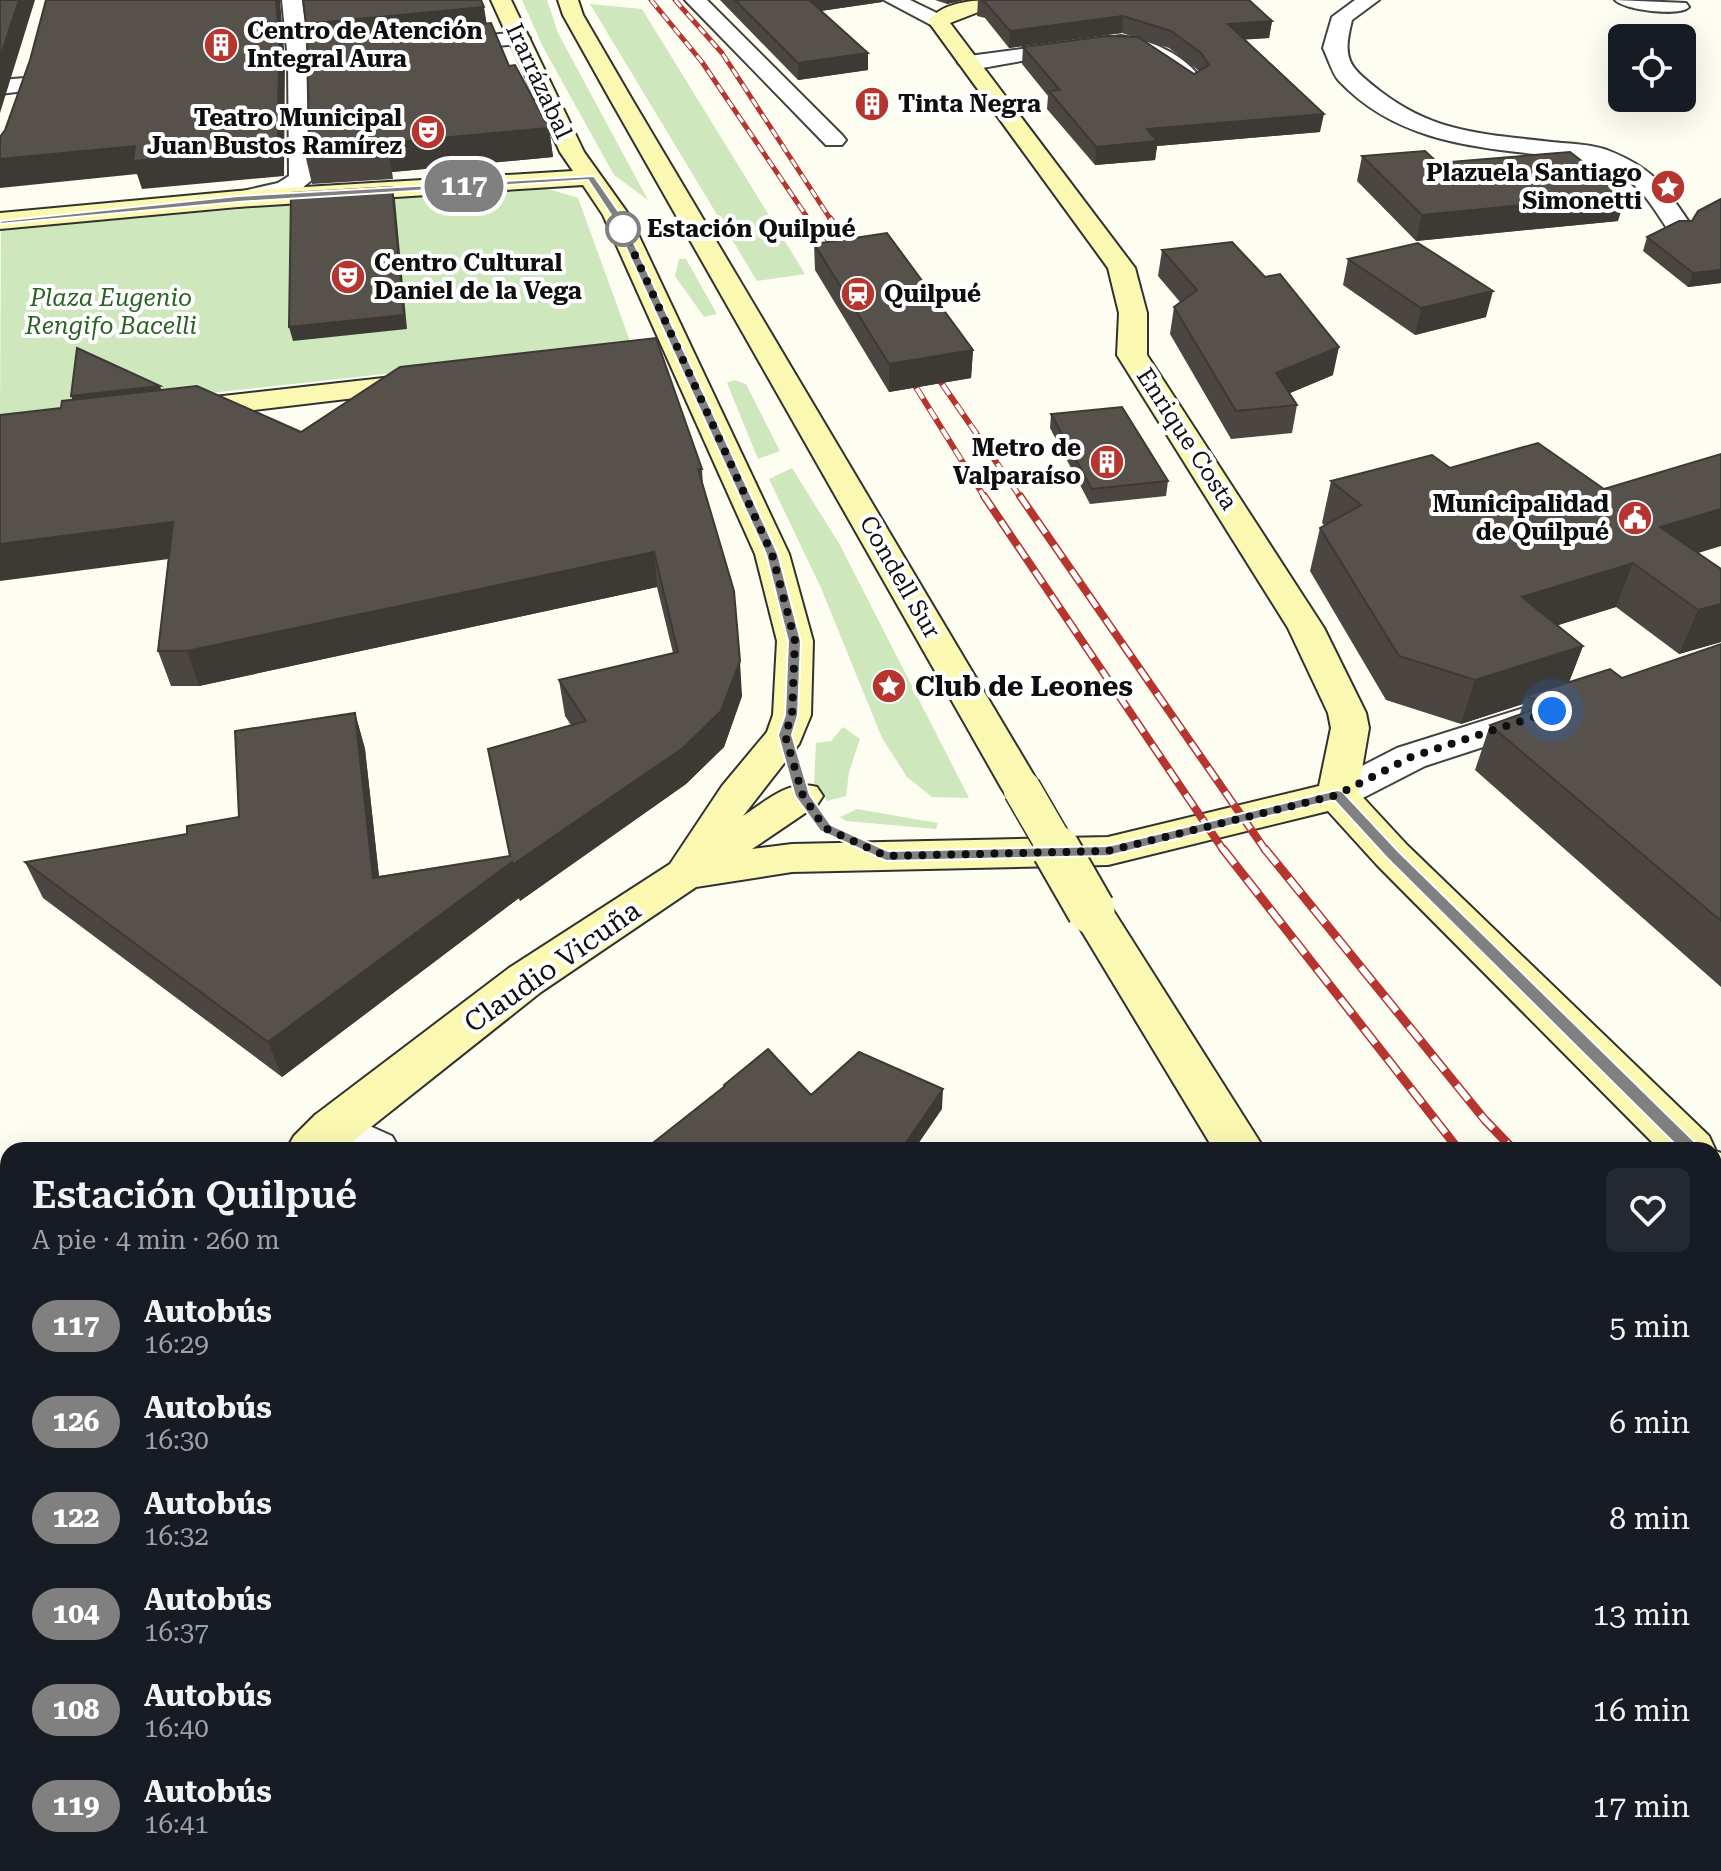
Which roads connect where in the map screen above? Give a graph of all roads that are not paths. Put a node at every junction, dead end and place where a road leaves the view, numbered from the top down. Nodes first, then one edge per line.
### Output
1 (292, 0) edge
2 (501, 0) edge
3 (568, 0) edge
4 (695, 0) edge
5 (894, 0) edge
6 (992, 0) edge
7 (1369, 0) edge
8 (1625, 0) edge
9 (1679, 7) dead end
10 (938, 21) junction
11 (519, 38) junction
12 (426, 56) edge
13 (32, 58) edge
14 (969, 63) junction
15 (1193, 82) edge
16 (25, 85) junction
17 (0, 87) edge
18 (15, 114) edge
19 (834, 140) dead end
20 (591, 177) junction
21 (238, 199) junction
22 (0, 221) edge
23 (1678, 225) edge
24 (457, 378) edge
25 (150, 413) edge
26 (1573, 704) edge
27 (785, 735) junction
28 (1337, 795) junction
29 (803, 796) junction
30 (886, 856) junction
31 (685, 874) junction
32 (321, 1139) edge
33 (1235, 1142) edge
34 (1684, 1142) edge

1 - 21 street
2 - 11 street, Irarrázabal
3 - 33 street, Condell Sur, bridge
4 - 19 street
5 - 10 street, Enrique Costa
6 - 10 street
7 - 23 street
8 - 9 street
10 - 14 street, Enrique Costa
11 - 12 street
11 - 20 street, Irarrázabal
13 - 16 street
14 - 15 street
14 - 28 street, Enrique Costa
16 - 17 street
16 - 18 street
20 - 21 street
20 - 27 street, Irarrázabal
21 - 22 street
24 - 25 street
26 - 28 street
27 - 29 street, Irarrázabal
27 - 31 street, Irarrázabal
28 - 30 street
28 - 34 street
29 - 30 street, Irarrázabal
29 - 31 street, Claudio Vicuña
30 - 31 street
31 - 32 street, Claudio Vicuña

